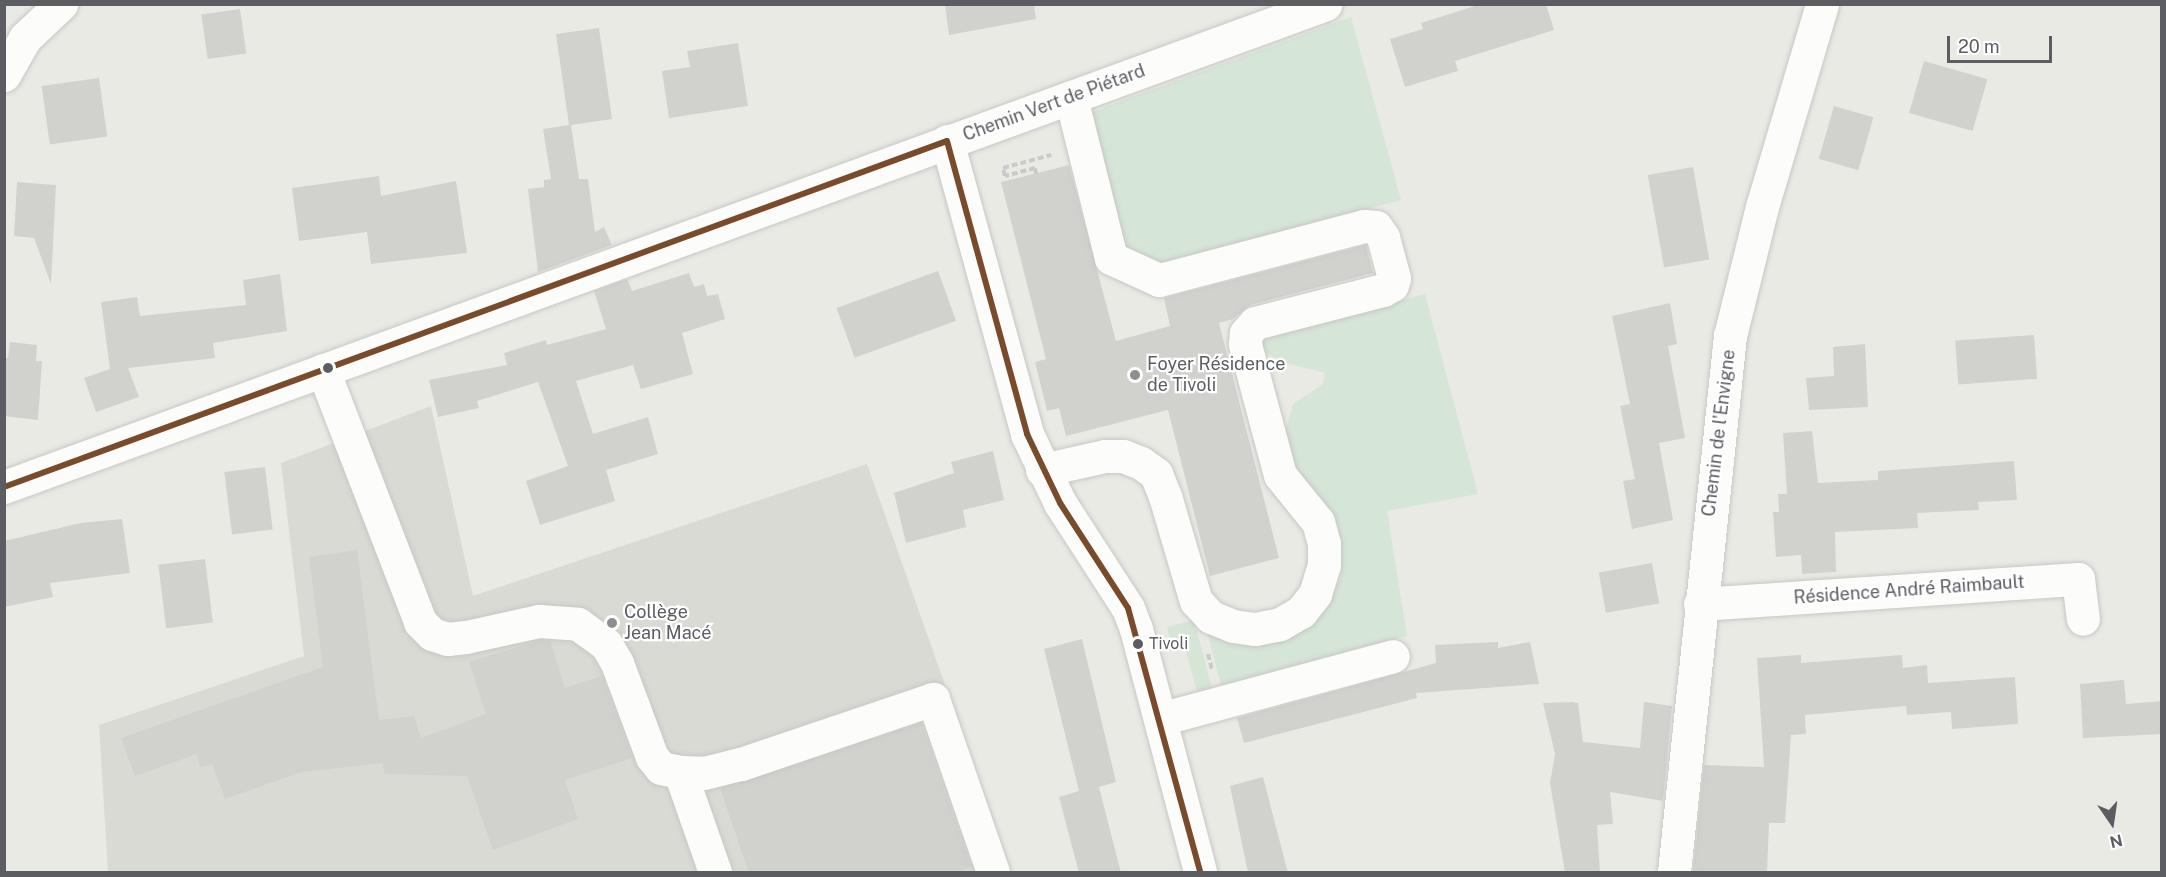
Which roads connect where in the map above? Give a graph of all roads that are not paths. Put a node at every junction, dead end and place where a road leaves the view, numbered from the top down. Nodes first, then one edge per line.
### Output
1 (61, 4) edge
2 (1326, 4) edge
3 (1822, 4) edge
4 (4, 75) edge
5 (1071, 97) junction
6 (948, 141) junction
7 (323, 370) junction
8 (1042, 470) junction
9 (4, 488) edge
10 (1700, 604) junction
11 (2083, 619) dead end
12 (1393, 656) dead end
13 (1160, 719) junction
14 (680, 772) junction
15 (715, 873) edge
16 (993, 873) edge
17 (1200, 873) edge
18 (1674, 873) edge

1 - 4 street
2 - 5 street, Chemin Vert de Piétard
3 - 10 street, Chemin de l'Envigne
5 - 6 street, Chemin Vert de Piétard
5 - 8 street
6 - 7 street, Chemin Vert de Piétard
6 - 8 street
7 - 9 street, Chemin Vert de Piétard
7 - 14 street
8 - 13 street
10 - 11 street, Résidence André Raimbault
10 - 18 street, Chemin de l'Envigne
12 - 13 street
13 - 17 street
14 - 15 street
14 - 16 street

